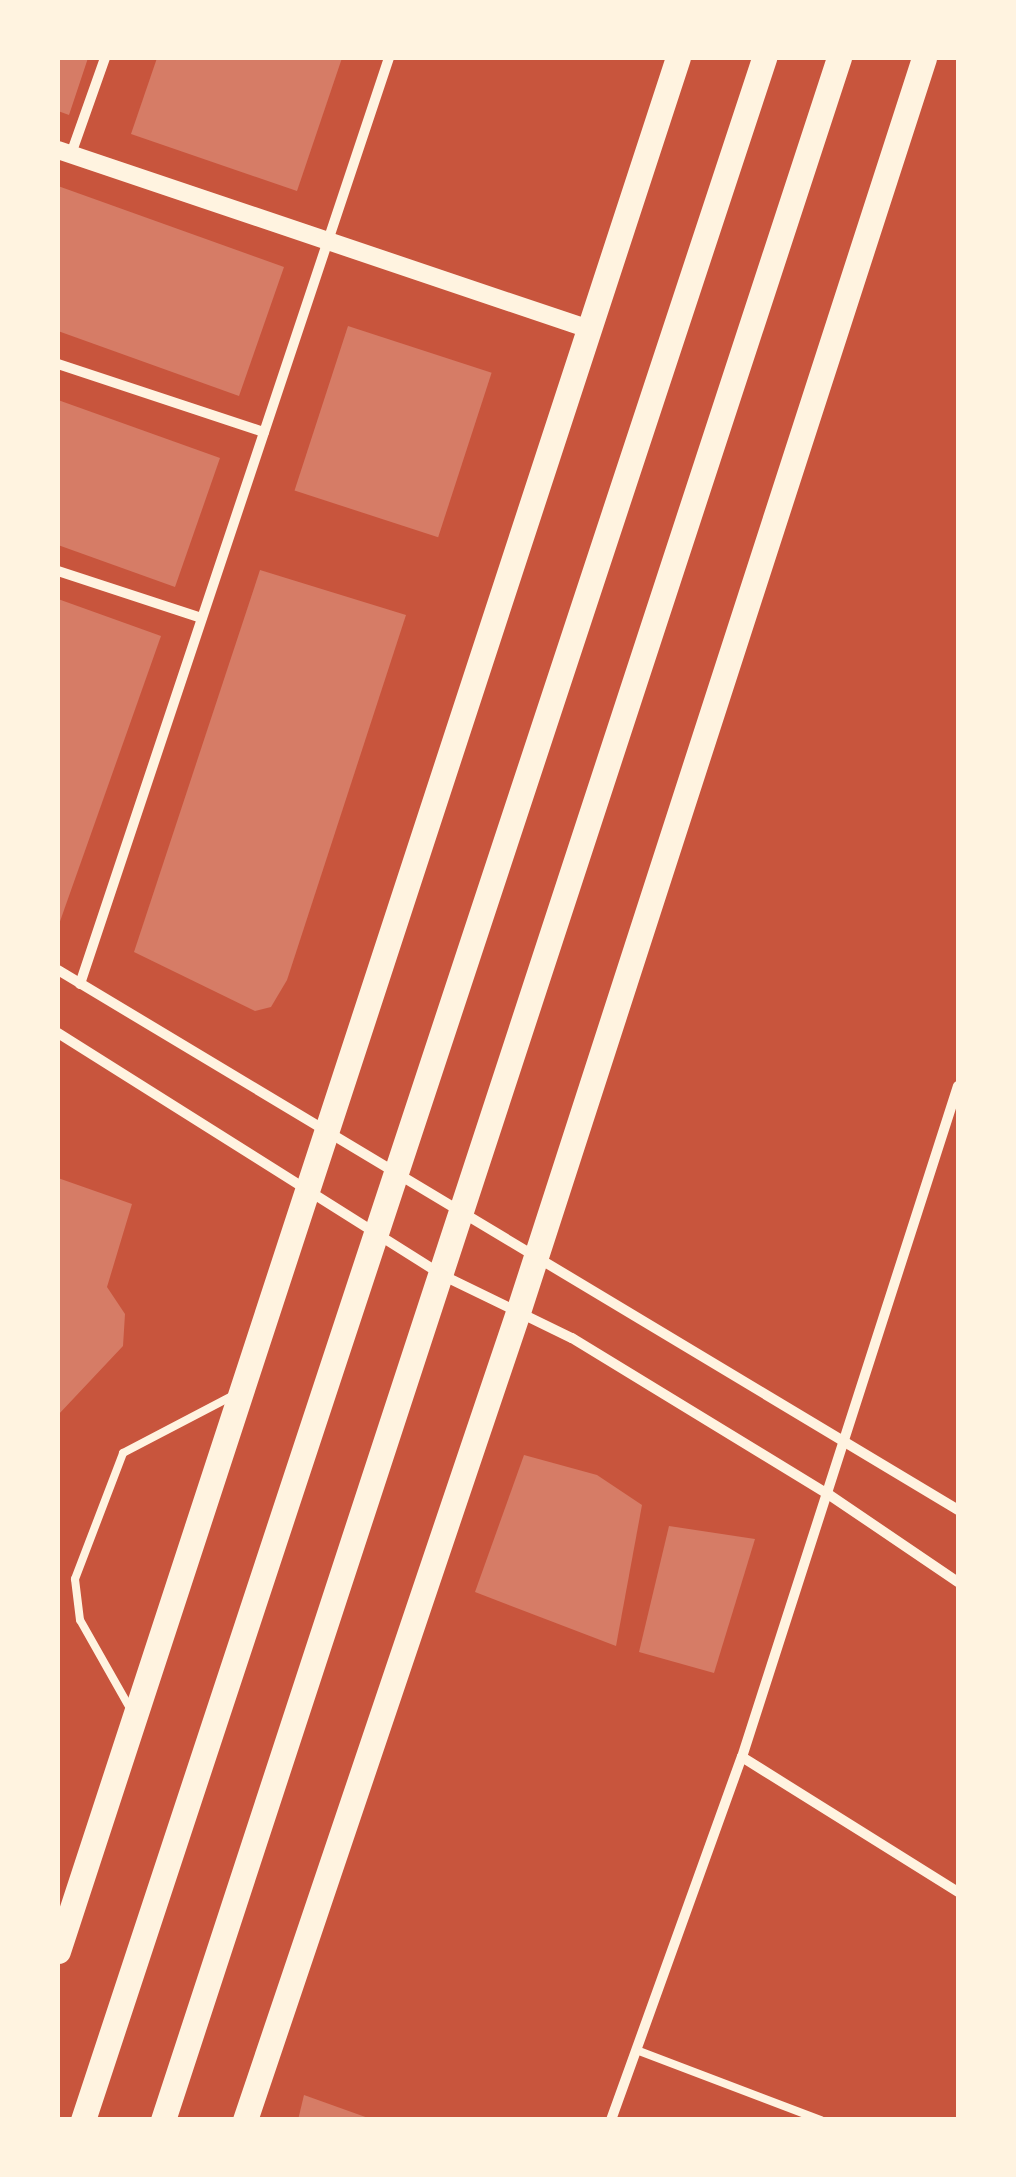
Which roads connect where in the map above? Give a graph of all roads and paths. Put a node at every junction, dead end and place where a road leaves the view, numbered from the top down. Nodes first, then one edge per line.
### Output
1 (105, 58) edge
2 (389, 58) edge
3 (678, 58) edge
4 (764, 58) edge
5 (839, 58) edge
6 (924, 58) edge
7 (64, 152) edge
8 (328, 240) junction
9 (588, 329) junction
10 (58, 364) edge
11 (264, 432) junction
12 (58, 571) edge
13 (202, 618) junction
14 (58, 970) edge
15 (80, 984) junction
16 (58, 1033) edge
17 (958, 1086) edge
18 (327, 1136) junction
19 (396, 1181) junction
20 (308, 1193) junction
21 (459, 1218) junction
22 (377, 1234) junction
23 (533, 1258) junction
24 (442, 1275) junction
25 (518, 1312) junction
26 (242, 1391) junction
27 (841, 1432) junction
28 (828, 1494) junction
29 (958, 1510) edge
30 (958, 1582) edge
31 (135, 1718) junction
32 (742, 1757) junction
33 (958, 1892) edge
34 (66, 1899) edge
35 (60, 1938) edge
36 (639, 2051) junction
37 (82, 2120) edge
38 (164, 2120) edge
39 (245, 2120) edge
40 (611, 2120) edge
41 (820, 2120) edge

1 - 7 street
2 - 8 street
3 - 9 main road
4 - 19 main road
5 - 21 main road
6 - 23 main road
7 - 8 street
8 - 9 street
8 - 11 street
9 - 18 main road
10 - 11 street
11 - 13 street
12 - 13 street
13 - 15 street
14 - 15 street
15 - 18 street
16 - 20 street
17 - 27 street
18 - 19 street
18 - 20 main road
19 - 21 street
19 - 22 main road
20 - 22 street
20 - 26 main road
21 - 23 street
21 - 24 main road
22 - 24 street
22 - 37 main road
23 - 25 main road
23 - 27 street
24 - 25 street
24 - 38 main road
25 - 28 street
25 - 39 main road
26 - 31 main road
26 - 31 lane
27 - 28 street
27 - 29 street
28 - 30 street
28 - 32 street
31 - 34 main road
32 - 33 street
32 - 36 street
34 - 35 main road
36 - 40 street
36 - 41 lane

